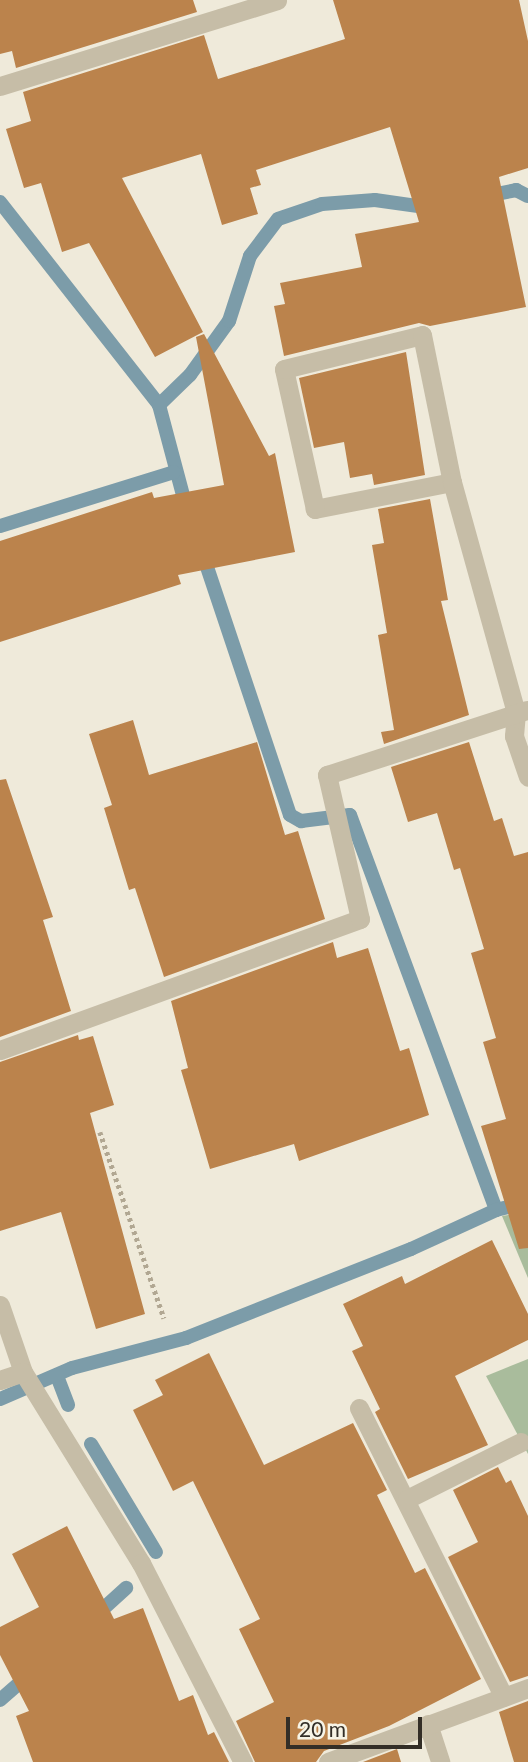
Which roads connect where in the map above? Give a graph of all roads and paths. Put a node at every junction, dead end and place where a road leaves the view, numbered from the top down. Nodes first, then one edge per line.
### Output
1 (277, 0) edge
2 (0, 86) edge
3 (452, 482) junction
4 (522, 711) edge
5 (528, 777) edge
6 (0, 1050) edge
7 (100, 1132) dead end
8 (0, 1305) edge
9 (164, 1318) dead end
10 (23, 1372) junction
11 (0, 1380) edge
12 (359, 1408) dead end
13 (522, 1442) dead end
14 (407, 1499) junction
15 (528, 1688) edge
16 (504, 1697) junction
17 (428, 1724) junction
18 (243, 1762) edge
19 (328, 1762) edge
20 (440, 1762) edge

1 - 2 street
3 - 3 street
3 - 4 street
4 - 5 street
4 - 6 street
7 - 9 path
8 - 10 street
10 - 11 street
10 - 18 street
12 - 14 street
13 - 14 street
14 - 16 street
15 - 16 street
16 - 17 street
17 - 19 street
17 - 20 street

